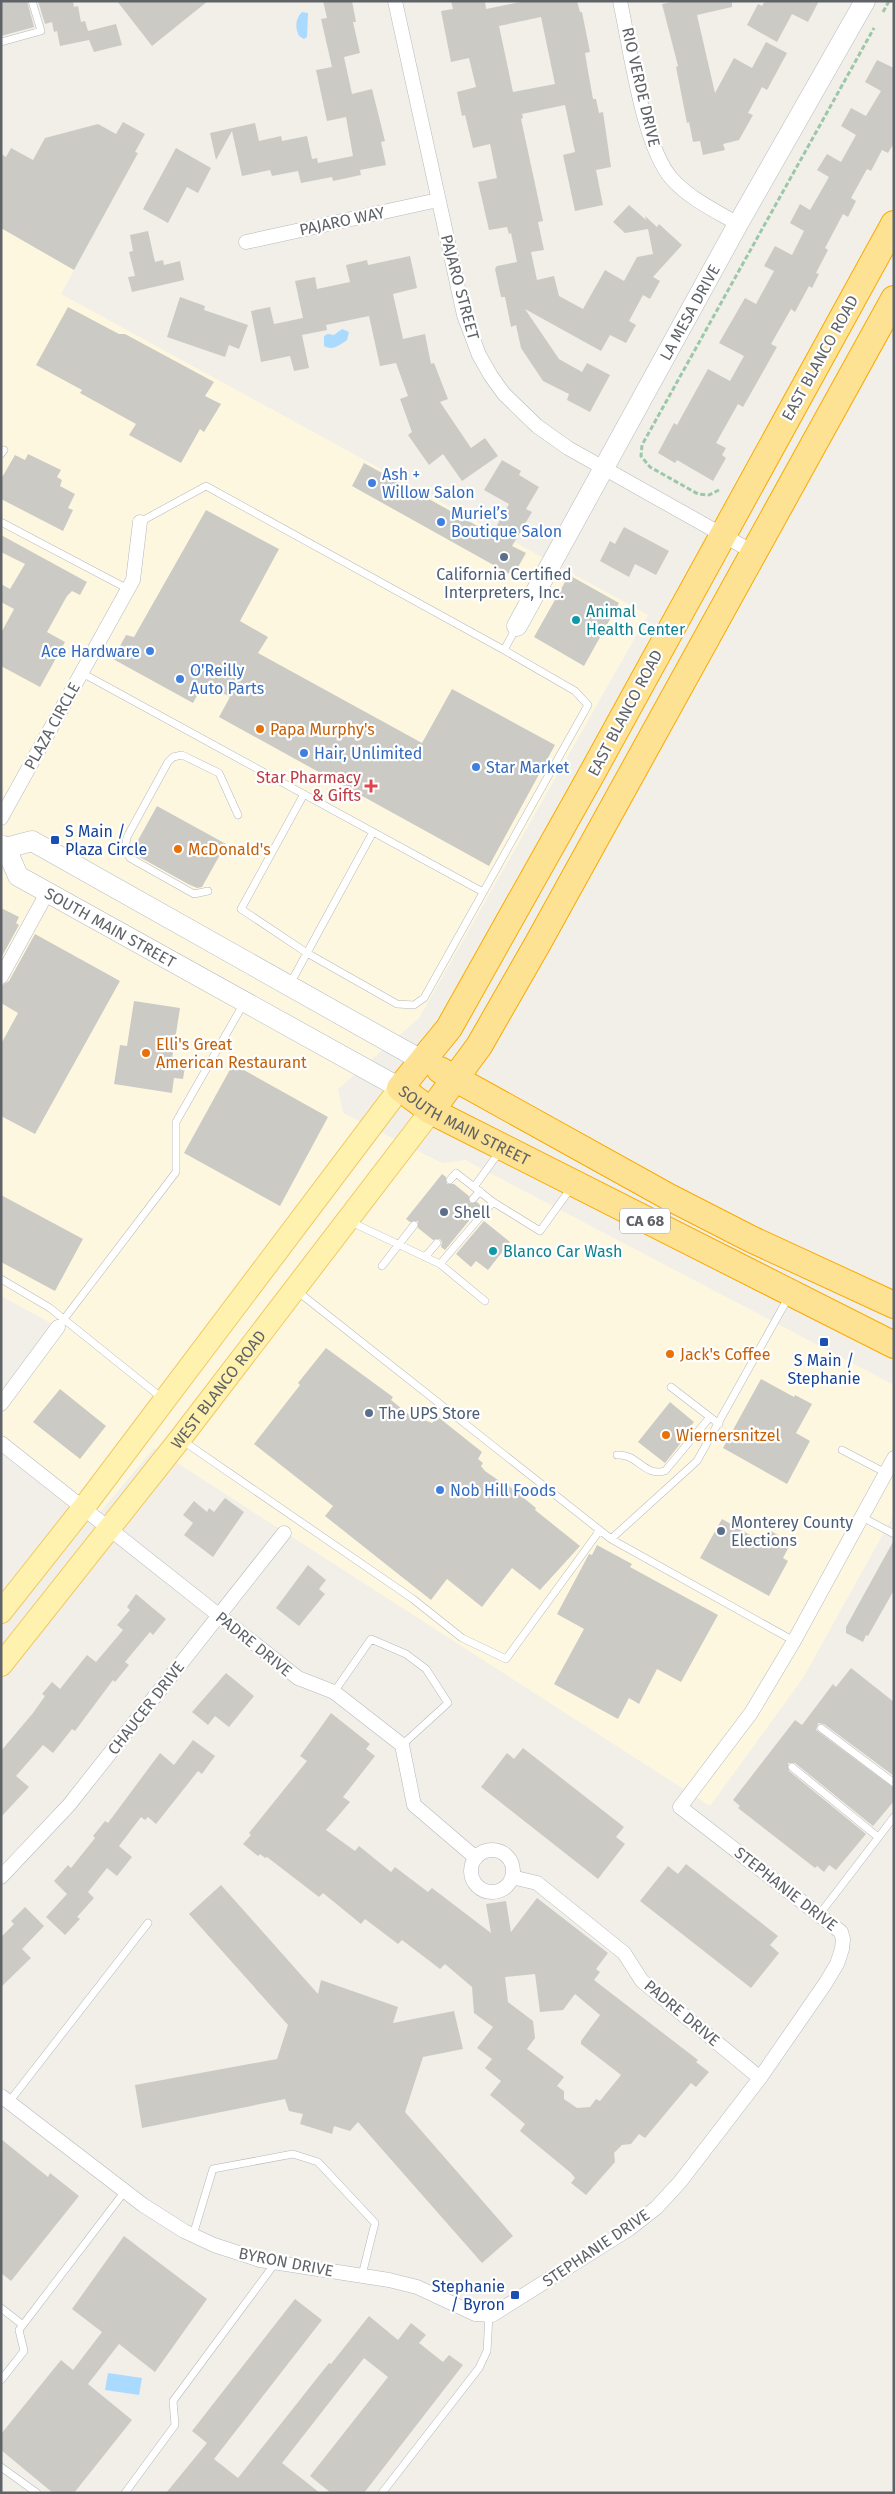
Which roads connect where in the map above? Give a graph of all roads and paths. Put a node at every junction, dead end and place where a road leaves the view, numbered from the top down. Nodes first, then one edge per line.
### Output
1 (32, 1) edge
2 (395, 1) edge
3 (620, 1) edge
4 (865, 1) edge
5 (889, 1) edge
6 (879, 18) dead end
7 (874, 27) dead end
8 (1, 42) edge
9 (438, 200) junction
10 (738, 224) junction
11 (894, 224) edge
12 (246, 242) dead end
13 (894, 300) edge
14 (604, 468) junction
15 (719, 490) dead end
16 (1, 522) edge
17 (140, 522) joint
18 (722, 534) junction
19 (753, 552) junction
20 (128, 589) junction
21 (517, 626) joint
22 (504, 650) junction
23 (82, 673) junction
24 (304, 794) junction
25 (238, 815) dead end
26 (1, 818) edge
27 (373, 832) junction
28 (3, 850) edge
29 (208, 891) dead end
30 (483, 892) junction
31 (47, 893) junction
32 (307, 953) junction
33 (1, 977) edge
34 (288, 988) junction
35 (244, 1002) junction
36 (422, 1060) junction
37 (455, 1079) junction
38 (400, 1088) junction
39 (432, 1111) junction
40 (502, 1148) junction
41 (450, 1180) dead end
42 (574, 1184) junction
43 (477, 1189) junction
44 (473, 1199) dead end
45 (493, 1202) junction
46 (348, 1221) junction
47 (414, 1225) dead end
48 (437, 1243) dead end
49 (398, 1245) junction
50 (425, 1257) junction
51 (440, 1264) junction
52 (382, 1266) dead end
53 (1, 1279) edge
54 (296, 1289) junction
55 (791, 1293) junction
56 (485, 1301) dead end
57 (894, 1305) edge
58 (62, 1323) junction
59 (894, 1345) edge
60 (671, 1387) dead end
61 (164, 1400) junction
62 (1, 1404) edge
63 (710, 1417) junction
64 (719, 1424) junction
65 (180, 1439) junction
66 (1, 1443) edge
67 (842, 1450) dead end
68 (618, 1455) dead end
69 (894, 1458) edge
70 (886, 1473) junction
71 (84, 1507) junction
72 (862, 1517) junction
73 (110, 1527) junction
74 (600, 1530) junction
75 (284, 1533) dead end
76 (894, 1534) edge
77 (612, 1539) junction
78 (1, 1612) edge
79 (219, 1616) junction
80 (794, 1641) junction
81 (1, 1665) edge
82 (334, 1692) junction
83 (821, 1728) dead end
84 (402, 1745) junction
85 (792, 1767) dead end
86 (894, 1783) edge
87 (894, 1816) edge
88 (878, 1837) junction
89 (476, 1858) junction
90 (1, 1877) edge
91 (512, 1877) junction
92 (819, 1915) junction
93 (148, 1923) dead end
94 (760, 2078) junction
95 (5, 2099) edge
96 (125, 2191) junction
97 (193, 2235) junction
98 (276, 2262) junction
99 (362, 2275) junction
100 (1, 2308) edge
101 (491, 2315) junction
102 (23, 2325) junction
103 (1, 2380) edge
104 (1, 2468) edge
105 (37, 2493) edge
106 (124, 2493) edge
107 (382, 2493) edge

1 - 8 lane
2 - 9 street, PAJARO STREET
3 - 10 street, RIO VERDE DRIVE
4 - 10 main road, LA MESA DRIVE
5 - 6 path
7 - 15 path
9 - 12 street, PAJARO WAY
9 - 14 street, PAJARO STREET
10 - 14 main road, LA MESA DRIVE
11 - 18 highway, EAST BLANCO ROAD
13 - 19 highway, EAST BLANCO ROAD
14 - 18 street, PAJARO STREET
14 - 21 main road, LA MESA DRIVE
16 - 20 lane
17 - 20 street, PLAZA CIRCLE
17 - 22 lane
18 - 19 street, PAJARO STREET
18 - 36 highway, EAST BLANCO ROAD
19 - 37 highway, EAST BLANCO ROAD
20 - 23 street, PLAZA CIRCLE
21 - 22 lane
22 - 30 lane
23 - 24 lane
23 - 26 street, PLAZA CIRCLE
24 - 27 lane
24 - 32 lane
25 - 29 lane
27 - 30 lane
27 - 32 lane
28 - 31 main road, SOUTH MAIN STREET / CA 68
28 - 34 main road, SOUTH MAIN STREET
30 - 32 lane
31 - 33 street
31 - 35 main road, SOUTH MAIN STREET / CA 68
32 - 34 lane
34 - 36 main road, SOUTH MAIN STREET
35 - 38 main road, SOUTH MAIN STREET / CA 68
35 - 58 lane
36 - 37 highway, SOUTH MAIN STREET
36 - 38 highway, EAST BLANCO ROAD
37 - 39 highway, EAST BLANCO ROAD
37 - 57 highway, SOUTH MAIN STREET
38 - 39 highway, SOUTH MAIN STREET / CA 68
38 - 61 main road
39 - 40 highway, SOUTH MAIN STREET / CA 68
39 - 46 main road, WEST BLANCO ROAD
40 - 42 highway, SOUTH MAIN STREET / CA 68
40 - 43 lane
41 - 43 lane
42 - 45 lane
42 - 55 highway, SOUTH MAIN STREET / CA 68
43 - 44 lane
43 - 45 lane
45 - 51 lane
46 - 49 lane
46 - 54 main road, WEST BLANCO ROAD
47 - 49 lane
48 - 50 lane
49 - 50 lane
49 - 52 lane
50 - 51 lane
51 - 56 lane
53 - 58 lane
54 - 65 main road, WEST BLANCO ROAD
54 - 74 lane
55 - 59 highway, SOUTH MAIN STREET / CA 68
55 - 64 lane
58 - 61 lane
58 - 62 street
60 - 63 lane
61 - 71 main road
63 - 64 lane
63 - 68 lane
64 - 77 lane
65 - 73 main road, WEST BLANCO ROAD
65 - 74 lane
66 - 71 street, PADRE DRIVE
67 - 70 lane
69 - 70 street, STEPHANIE DRIVE
70 - 72 street, STEPHANIE DRIVE
71 - 73 street, PADRE DRIVE
71 - 78 main road
72 - 76 lane
72 - 80 street, STEPHANIE DRIVE
73 - 79 street, PADRE DRIVE
73 - 81 main road, WEST BLANCO ROAD
74 - 77 lane
75 - 79 street, CHAUCER DRIVE
77 - 80 lane
79 - 82 street, PADRE DRIVE
79 - 90 street, CHAUCER DRIVE
80 - 92 street, STEPHANIE DRIVE
82 - 84 street, PADRE DRIVE
82 - 84 lane
83 - 86 lane
84 - 89 street
85 - 88 lane
87 - 88 lane
88 - 92 lane
89 - 91 street
89 - 91 street
91 - 94 street, PADRE DRIVE
92 - 94 street, STEPHANIE DRIVE
93 - 95 lane
94 - 101 street, STEPHANIE DRIVE
95 - 96 street, BYRON DRIVE
96 - 97 street, BYRON DRIVE
96 - 102 lane
97 - 98 street, BYRON DRIVE
97 - 99 lane
98 - 99 street, BYRON DRIVE
98 - 106 lane
99 - 101 street, BYRON DRIVE
100 - 102 lane
101 - 107 lane
102 - 103 lane
104 - 105 lane

